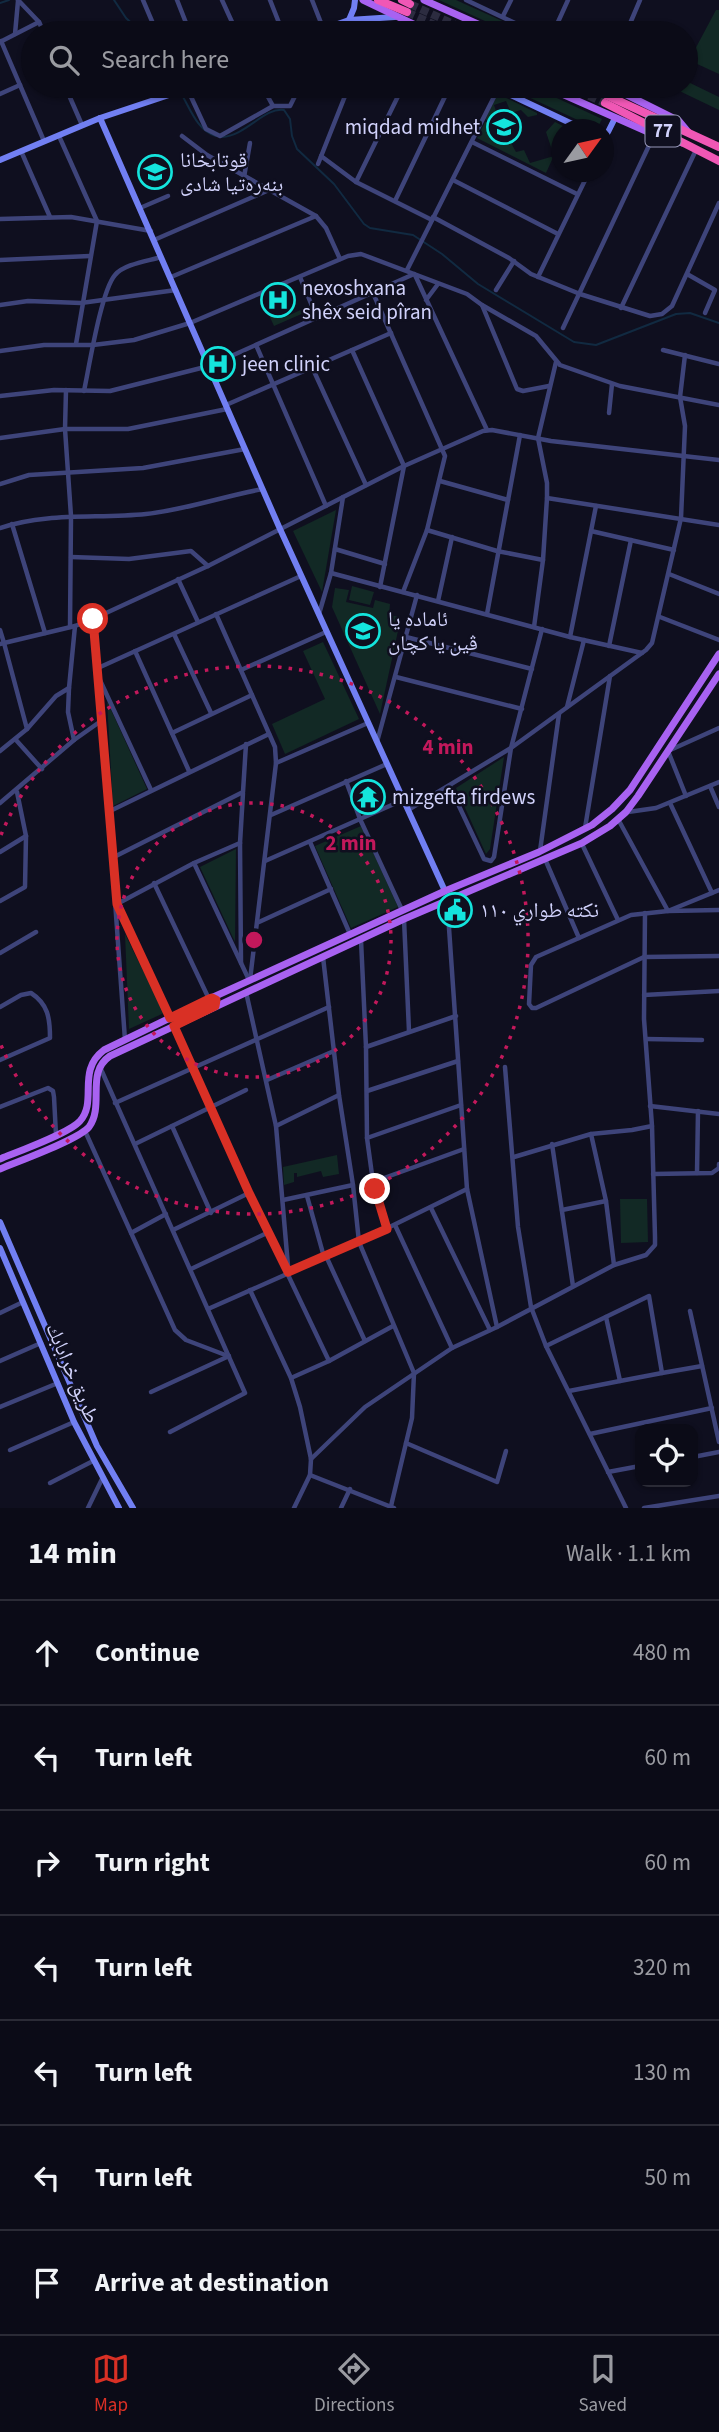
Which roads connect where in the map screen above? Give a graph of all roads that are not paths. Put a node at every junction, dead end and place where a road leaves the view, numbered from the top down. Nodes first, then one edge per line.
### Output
1 (18, 0) edge
2 (143, 0) edge
3 (177, 0) edge
4 (222, 0) edge
5 (270, 0) edge
6 (312, 0) edge
7 (355, 0) edge
8 (363, 0) edge
9 (378, 0) edge
10 (424, 0) edge
11 (466, 0) edge
12 (510, 0) edge
13 (568, 0) edge
14 (640, 0) edge
15 (404, 8) edge
16 (503, 16) junction
17 (349, 20) joint
18 (38, 21) edge
19 (152, 21) edge
20 (185, 21) edge
21 (232, 21) edge
22 (278, 21) edge
23 (316, 21) edge
24 (419, 21) edge
25 (470, 21) edge
26 (513, 21) edge
27 (558, 21) edge
28 (631, 21) edge
29 (21, 31) edge
30 (15, 34) junction
31 (0, 41) edge
32 (20, 85) joint
33 (0, 93) edge
34 (26, 98) edge
35 (70, 98) edge
36 (158, 98) edge
37 (189, 98) edge
38 (269, 98) edge
39 (293, 98) edge
40 (344, 98) edge
41 (397, 98) edge
42 (444, 98) edge
43 (490, 98) edge
44 (518, 98) edge
45 (571, 98) edge
46 (633, 98) edge
47 (273, 106) junction
48 (100, 118) junction
49 (615, 118) joint
50 (562, 119) edge
51 (82, 125) junction
52 (689, 132) junction
53 (59, 135) junction
54 (654, 135) junction
55 (182, 136) dead end
56 (44, 141) junction
57 (472, 142) junction
58 (250, 144) dead end
59 (687, 144) junction
60 (719, 146) edge
61 (696, 149) junction
62 (21, 151) junction
63 (321, 156) junction
64 (0, 160) edge
65 (719, 161) edge
66 (318, 164) dead end
67 (244, 177) junction
68 (453, 180) junction
69 (356, 182) junction
70 (584, 182) edge
71 (269, 190) junction
72 (577, 194) junction
73 (168, 196) dead end
74 (395, 201) junction
75 (719, 204) edge
76 (141, 208) junction
77 (316, 216) junction
78 (1, 217) edge
79 (50, 217) junction
80 (432, 219) junction
81 (97, 221) junction
82 (151, 232) junction
83 (558, 234) junction
84 (154, 240) junction
85 (90, 256) junction
86 (162, 257) junction
87 (340, 259) junction
88 (0, 260) edge
89 (514, 261) junction
90 (407, 270) junction
91 (415, 274) junction
92 (687, 274) junction
93 (300, 276) junction
94 (171, 277) junction
95 (538, 277) junction
96 (438, 284) junction
97 (176, 290) junction
98 (495, 290) dead end
99 (373, 293) junction
100 (580, 294) junction
101 (426, 299) junction
102 (104, 301) junction
103 (82, 303) junction
104 (0, 305) edge
105 (482, 305) junction
106 (621, 308) junction
107 (705, 313) dead end
108 (318, 318) junction
109 (190, 323) junction
110 (563, 328) dead end
111 (391, 333) junction
112 (76, 344) junction
113 (93, 345) junction
114 (256, 345) junction
115 (352, 350) junction
116 (0, 351) edge
117 (663, 351) dead end
118 (685, 355) junction
119 (556, 362) junction
120 (719, 364) edge
121 (209, 366) junction
122 (313, 367) junction
123 (272, 384) junction
124 (612, 384) junction
125 (549, 386) junction
126 (66, 390) junction
127 (84, 391) junction
128 (0, 396) edge
129 (680, 397) junction
130 (719, 405) edge
131 (227, 407) junction
132 (609, 413) dead end
133 (65, 429) junction
134 (487, 430) junction
135 (520, 435) junction
136 (538, 438) junction
137 (0, 439) edge
138 (443, 447) junction
139 (246, 450) junction
140 (683, 455) junction
141 (719, 460) edge
142 (404, 466) junction
143 (68, 474) junction
144 (440, 481) junction
145 (0, 484) edge
146 (366, 485) junction
147 (263, 489) junction
148 (343, 497) junction
149 (547, 498) junction
150 (508, 500) junction
151 (326, 506) junction
152 (596, 506) junction
153 (71, 516) junction
154 (681, 518) junction
155 (12, 524) junction
156 (719, 525) edge
157 (0, 528) edge
158 (280, 529) junction
159 (427, 530) junction
160 (591, 531) junction
161 (452, 537) junction
162 (631, 540) junction
163 (335, 549) junction
164 (674, 550) junction
165 (497, 551) junction
166 (71, 557) junction
167 (543, 560) junction
168 (385, 564) junction
169 (208, 566) junction
170 (331, 573) junction
171 (669, 575) junction
172 (301, 576) junction
173 (178, 579) junction
174 (380, 587) junction
175 (403, 592) junction
176 (719, 594) edge
177 (417, 595) junction
178 (438, 601) junction
179 (216, 614) junction
180 (487, 614) junction
181 (319, 615) junction
182 (660, 617) junction
183 (93, 619) junction
184 (198, 622) junction
185 (72, 627) junction
186 (534, 627) junction
187 (542, 629) junction
188 (0, 630) edge
189 (327, 631) junction
190 (46, 632) junction
191 (174, 634) junction
192 (406, 637) junction
193 (570, 637) junction
194 (584, 640) junction
195 (719, 640) edge
196 (2, 644) edge
197 (609, 646) junction
198 (135, 652) junction
199 (642, 653) junction
200 (718, 659) edge
201 (98, 668) junction
202 (532, 669) junction
203 (241, 670) junction
204 (719, 674) edge
205 (610, 676) junction
206 (396, 677) junction
207 (99, 678) junction
208 (716, 685) edge
209 (69, 688) junction
210 (252, 695) junction
211 (567, 708) junction
212 (522, 709) junction
213 (211, 713) junction
214 (559, 713) junction
215 (101, 721) junction
216 (368, 723) junction
217 (719, 728) edge
218 (27, 729) junction
219 (172, 733) junction
220 (269, 734) junction
221 (16, 740) junction
222 (74, 740) junction
223 (377, 742) junction
224 (246, 744) junction
225 (511, 748) junction
226 (0, 751) edge
227 (668, 751) junction
228 (276, 763) junction
229 (387, 764) junction
230 (42, 769) junction
231 (189, 771) junction
232 (346, 781) junction
233 (719, 782) edge
234 (710, 786) junction
235 (450, 787) junction
236 (151, 790) junction
237 (17, 791) junction
238 (0, 792) edge
239 (243, 792) junction
240 (686, 796) junction
241 (7, 799) junction
242 (403, 800) junction
243 (0, 803) edge
244 (670, 803) junction
245 (719, 807) edge
246 (408, 810) junction
247 (108, 811) junction
248 (626, 812) junction
249 (271, 816) junction
250 (360, 819) junction
251 (618, 819) junction
252 (584, 829) junction
253 (26, 836) junction
254 (310, 842) junction
255 (240, 843) junction
256 (582, 843) junction
257 (0, 852) edge
258 (542, 855) junction
259 (112, 858) junction
260 (265, 861) junction
261 (194, 863) junction
262 (154, 883) junction
263 (331, 890) junction
264 (719, 890) edge
265 (445, 891) junction
266 (712, 893) junction
267 (447, 900) junction
268 (0, 901) edge
269 (117, 904) junction
270 (719, 910) edge
271 (668, 911) junction
272 (645, 913) junction
273 (403, 915) junction
274 (618, 920) junction
275 (258, 922) junction
276 (36, 932) dead end
277 (350, 935) junction
278 (579, 938) junction
279 (360, 939) junction
280 (0, 953) edge
281 (719, 956) edge
282 (323, 957) junction
283 (644, 957) junction
284 (241, 963) junction
285 (250, 981) junction
286 (245, 991) junction
287 (719, 991) edge
288 (644, 995) junction
289 (224, 997) junction
290 (212, 1001) junction
291 (0, 1007) edge
292 (329, 1007) junction
293 (456, 1016) junction
294 (172, 1022) junction
295 (409, 1031) junction
296 (258, 1039) junction
297 (125, 1040) junction
298 (646, 1040) junction
299 (702, 1040) dead end
300 (366, 1047) junction
301 (334, 1051) junction
302 (0, 1060) edge
303 (458, 1061) junction
304 (100, 1066) junction
305 (193, 1067) junction
306 (505, 1067) dead end
307 (267, 1080) junction
308 (246, 1090) dead end
309 (367, 1091) junction
310 (339, 1095) junction
311 (115, 1103) junction
312 (461, 1105) junction
313 (211, 1106) junction
314 (650, 1106) junction
315 (0, 1107) edge
316 (698, 1111) junction
317 (719, 1114) edge
318 (172, 1126) junction
319 (276, 1126) junction
320 (652, 1126) junction
321 (85, 1131) junction
322 (591, 1133) junction
323 (56, 1135) junction
324 (367, 1138) junction
325 (135, 1144) junction
326 (552, 1144) junction
327 (464, 1150) junction
328 (514, 1157) junction
329 (0, 1159) edge
330 (719, 1164) edge
331 (0, 1169) edge
332 (697, 1173) junction
333 (653, 1174) junction
334 (373, 1182) junction
335 (354, 1185) junction
336 (467, 1189) junction
337 (249, 1193) junction
338 (307, 1196) junction
339 (283, 1200) junction
340 (606, 1201) junction
341 (431, 1208) junction
342 (562, 1210) junction
343 (211, 1213) junction
344 (166, 1214) junction
345 (0, 1222) edge
346 (395, 1225) junction
347 (387, 1229) junction
348 (173, 1230) junction
349 (269, 1232) junction
350 (131, 1233) junction
351 (359, 1242) junction
352 (1, 1252) edge
353 (325, 1256) junction
354 (614, 1265) junction
355 (191, 1269) junction
356 (288, 1272) junction
357 (573, 1286) junction
358 (250, 1290) junction
359 (23, 1302) junction
360 (531, 1307) junction
361 (208, 1309) junction
362 (690, 1311) dead end
363 (0, 1312) edge
364 (606, 1317) junction
365 (393, 1326) junction
366 (497, 1327) junction
367 (490, 1330) junction
368 (365, 1341) junction
369 (41, 1343) junction
370 (546, 1346) junction
371 (452, 1348) junction
372 (229, 1356) junction
373 (0, 1361) edge
374 (329, 1361) junction
375 (702, 1366) junction
376 (414, 1373) junction
377 (662, 1373) junction
378 (291, 1378) junction
379 (620, 1381) junction
380 (58, 1383) junction
381 (151, 1391) dead end
382 (569, 1391) junction
383 (0, 1407) edge
384 (712, 1408) junction
385 (75, 1422) junction
386 (170, 1432) dead end
387 (590, 1434) junction
388 (719, 1442) edge
389 (406, 1443) junction
390 (10, 1450) dead end
391 (506, 1451) dead end
392 (719, 1452) edge
393 (698, 1456) edge
394 (311, 1459) junction
395 (93, 1461) junction
396 (635, 1467) edge
397 (608, 1472) junction
398 (310, 1475) junction
399 (102, 1479) junction
400 (50, 1483) dead end
401 (350, 1489) junction
402 (719, 1496) edge
403 (389, 1507) edge
404 (88, 1508) edge
405 (119, 1508) edge
406 (133, 1508) edge
407 (294, 1508) edge
408 (341, 1508) edge
409 (626, 1508) edge
410 (644, 1508) edge

1 - 18 street
1 - 30 street
2 - 19 street
3 - 20 street
4 - 21 street
5 - 22 street
6 - 23 street
7 - 17 main road
8 - 15 main road
9 - 15 highway
10 - 25 main road
11 - 16 street
12 - 16 street
13 - 27 street
14 - 28 street
15 - 17 main road
15 - 24 main road
16 - 26 street
29 - 30 street
30 - 31 street
31 - 32 street
32 - 33 street
34 - 56 street
35 - 51 street
36 - 48 main road
37 - 47 street
38 - 47 street
39 - 47 street
40 - 63 street
41 - 69 street
42 - 74 street
43 - 57 street
44 - 50 main road
45 - 49 main road
46 - 52 main road
48 - 51 main road
48 - 76 main road
49 - 54 main road
51 - 53 main road
52 - 59 highway, 77
52 - 60 highway, 77
53 - 56 main road
53 - 81 street
54 - 59 main road
54 - 100 street
55 - 67 street
56 - 62 main road
57 - 68 street
57 - 72 street
58 - 67 street
59 - 61 highway, 77
61 - 65 highway, 77
61 - 106 street
62 - 64 main road
62 - 79 street
63 - 66 street
63 - 69 street
67 - 71 street
68 - 80 street
68 - 83 street
69 - 74 street
70 - 72 street
71 - 77 street
71 - 84 street
72 - 83 street
73 - 76 street
74 - 80 street
75 - 92 street
76 - 82 main road
77 - 87 street
77 - 94 street
78 - 79 street
79 - 81 street
80 - 89 street
80 - 90 street
81 - 82 street
81 - 85 street
82 - 84 main road
83 - 95 street
84 - 86 main road
85 - 88 street
85 - 103 street
86 - 94 main road
86 - 102 street
87 - 90 street
87 - 93 street
89 - 95 street
89 - 98 street
90 - 91 street
91 - 96 street
91 - 99 street
91 - 101 street
92 - 106 street
92 - 107 street
93 - 108 street
93 - 109 street
94 - 97 main road
95 - 100 street
96 - 101 street
96 - 105 street
97 - 102 street
97 - 109 main road
99 - 108 street
99 - 111 street
100 - 106 street
100 - 110 street
101 - 134 street
102 - 103 street
102 - 113 street
103 - 104 street
103 - 112 street
105 - 119 street
105 - 125 street
108 - 114 street
109 - 113 street
109 - 121 main road
111 - 115 street
111 - 138 street
112 - 113 street
112 - 116 street
113 - 127 street
114 - 121 street
114 - 123 street
115 - 122 street
115 - 142 street
117 - 118 street
118 - 120 street
118 - 129 street
119 - 124 street
119 - 125 street
121 - 127 street
121 - 131 main road
122 - 123 street
122 - 146 street
123 - 131 street
123 - 151 street
124 - 129 street
124 - 132 street
125 - 136 street
126 - 127 street
126 - 128 street
126 - 133 street
129 - 130 street
129 - 140 street
131 - 133 street
131 - 139 main road
133 - 137 street
133 - 143 street
134 - 135 street
134 - 138 street
135 - 136 street
135 - 150 street
136 - 140 street
136 - 149 street
138 - 142 street
138 - 144 street
139 - 143 street
139 - 147 main road
140 - 141 street
140 - 154 street
142 - 146 street
142 - 168 street
143 - 145 street
143 - 153 street
144 - 150 street
144 - 159 street
146 - 148 street
147 - 153 street
147 - 158 main road
148 - 151 street
148 - 163 street
149 - 152 street
149 - 167 street
150 - 165 street
151 - 158 street
152 - 154 street
152 - 160 street
153 - 155 street
153 - 166 street
154 - 156 street
154 - 164 street
155 - 157 street
155 - 190 street
158 - 169 street
158 - 172 main road
159 - 161 street
159 - 175 street
160 - 162 street
160 - 193 street
161 - 165 street
161 - 178 street
162 - 164 street
162 - 197 street
163 - 168 street
163 - 170 street
164 - 171 street
165 - 167 street
165 - 180 street
166 - 169 street
166 - 185 street
167 - 186 street
168 - 174 street
169 - 173 street
170 - 174 street
170 - 181 street
171 - 176 street
171 - 182 street
172 - 179 street
172 - 181 main road
173 - 183 street
173 - 184 street
174 - 175 street
175 - 177 street
177 - 178 street
177 - 192 street
178 - 180 street
179 - 184 street
179 - 203 street
180 - 186 street
181 - 189 main road
182 - 195 street
182 - 199 street
183 - 185 street
183 - 201 street
184 - 191 street
185 - 190 street
185 - 209 street
186 - 187 street
187 - 193 street
187 - 202 street
188 - 196 street
189 - 203 street
189 - 216 main road
190 - 196 street
191 - 198 street
191 - 213 street
192 - 202 street
192 - 206 street
193 - 194 street
194 - 197 street
194 - 211 street
196 - 218 street
197 - 199 street
198 - 201 street
198 - 219 street
199 - 205 street
200 - 252 main road
201 - 207 street
202 - 212 street
203 - 210 street
204 - 208 main road
205 - 211 street
205 - 252 street
206 - 212 street
206 - 223 street
207 - 215 street
207 - 236 street
208 - 227 main road
209 - 218 street
209 - 222 street
210 - 213 street
210 - 220 street
211 - 214 street
212 - 225 street
213 - 219 street
214 - 225 street
214 - 258 street
215 - 222 street
215 - 247 street
216 - 223 main road
216 - 228 street
217 - 227 street
218 - 221 street
219 - 231 street
220 - 224 street
220 - 228 street
221 - 226 street
221 - 230 street
222 - 230 street
223 - 229 main road
224 - 231 street
224 - 239 street
225 - 235 street
225 - 235 street
227 - 240 street
227 - 248 main road
228 - 249 street
229 - 232 street
229 - 242 main road
230 - 237 street
231 - 236 street
232 - 249 street
232 - 250 street
233 - 234 street
234 - 240 street
234 - 245 street
235 - 246 street
236 - 247 street
237 - 241 street
237 - 253 street
238 - 241 street
239 - 255 street
239 - 259 street
240 - 244 street
241 - 243 street
242 - 246 main road
242 - 250 street
244 - 248 street
244 - 266 street
246 - 265 main road
247 - 259 street
248 - 251 main road
249 - 260 street
250 - 254 street
250 - 273 street
251 - 256 main road
251 - 271 street
252 - 258 main road
253 - 257 street
253 - 268 street
254 - 260 street
254 - 263 street
255 - 261 street
255 - 284 street
256 - 258 main road
256 - 274 street
258 - 265 main road
258 - 267 main road
258 - 278 street
259 - 269 street
260 - 275 street
261 - 262 street
261 - 284 street
262 - 269 street
262 - 290 street
263 - 275 street
263 - 277 street
264 - 266 street
265 - 267 street
265 - 273 main road
266 - 271 street
267 - 273 main road
267 - 293 street
269 - 294 street
269 - 297 street
270 - 271 street
271 - 272 street
272 - 274 street
272 - 283 street
273 - 277 main road
273 - 279 main road
273 - 295 street
274 - 278 street
275 - 285 street
276 - 280 street
277 - 285 main road
278 - 283 street
279 - 282 main road
279 - 300 street
281 - 283 street
282 - 286 main road
282 - 292 street
283 - 288 street
284 - 285 street
285 - 289 main road
286 - 289 main road
286 - 296 street
287 - 288 street
288 - 298 street
289 - 290 main road
290 - 294 main road
291 - 302 street
292 - 296 street
292 - 301 street
293 - 295 street
293 - 303 street
294 - 297 main road
294 - 304 main road
294 - 305 street
295 - 300 street
296 - 305 street
296 - 307 street
297 - 323 main road
298 - 299 street
298 - 314 street
300 - 309 street
301 - 307 street
301 - 310 street
303 - 309 street
303 - 312 street
304 - 311 street
304 - 321 main road
305 - 311 street
305 - 313 street
306 - 328 street
307 - 319 street
308 - 313 street
309 - 324 street
310 - 319 street
310 - 335 street
311 - 325 street
312 - 324 street
312 - 327 street
313 - 318 street
313 - 337 street
314 - 316 street
314 - 320 street
315 - 323 street
316 - 317 street
316 - 332 street
318 - 325 street
318 - 343 street
319 - 339 street
320 - 322 street
320 - 333 street
321 - 331 main road
321 - 350 street
322 - 326 street
322 - 340 street
323 - 329 main road
324 - 334 street
325 - 344 street
326 - 328 street
326 - 342 street
327 - 334 street
327 - 336 street
328 - 360 street
330 - 332 street
332 - 333 street
333 - 354 street
334 - 347 street
335 - 338 street
335 - 351 street
336 - 341 street
336 - 366 street
337 - 343 street
337 - 349 street
338 - 339 street
338 - 353 street
339 - 356 street
340 - 342 street
340 - 354 street
341 - 346 street
341 - 367 street
342 - 357 street
343 - 348 street
344 - 348 street
344 - 350 street
345 - 406 main road
346 - 347 street
346 - 371 street
347 - 351 street
348 - 355 street
349 - 355 street
349 - 356 street
350 - 372 street
351 - 353 street
351 - 365 street
352 - 359 main road, طريق خرابابك
353 - 356 street
353 - 368 street
354 - 357 street
355 - 361 street
356 - 358 street
356 - 374 street
357 - 360 street
358 - 361 street
358 - 378 street
359 - 363 street
359 - 369 main road, طريق خرابابك
360 - 366 street
360 - 370 street
361 - 372 street
362 - 375 street
364 - 370 street
364 - 377 street
364 - 379 street
365 - 368 street
365 - 376 street
366 - 367 street
367 - 371 street
368 - 374 street
369 - 373 street
369 - 380 main road, طريق خرابابك
370 - 382 street
371 - 376 street
372 - 381 street
372 - 386 street
374 - 378 street
375 - 377 street
375 - 384 street
376 - 389 street
376 - 394 street
377 - 379 street
378 - 394 street
379 - 382 street
380 - 383 street
380 - 385 main road, طريق خرابابك
382 - 387 street
384 - 387 street
384 - 388 street
385 - 390 street
385 - 395 main road, طريق خرابابك
387 - 397 street
389 - 391 street
389 - 403 street
392 - 393 street
394 - 398 street
395 - 399 main road, طريق خرابابك
395 - 400 street
396 - 397 street
397 - 409 street
398 - 401 street
398 - 407 street
399 - 404 street
399 - 405 main road, طريق خرابابك
401 - 403 street
401 - 408 street
402 - 410 street

